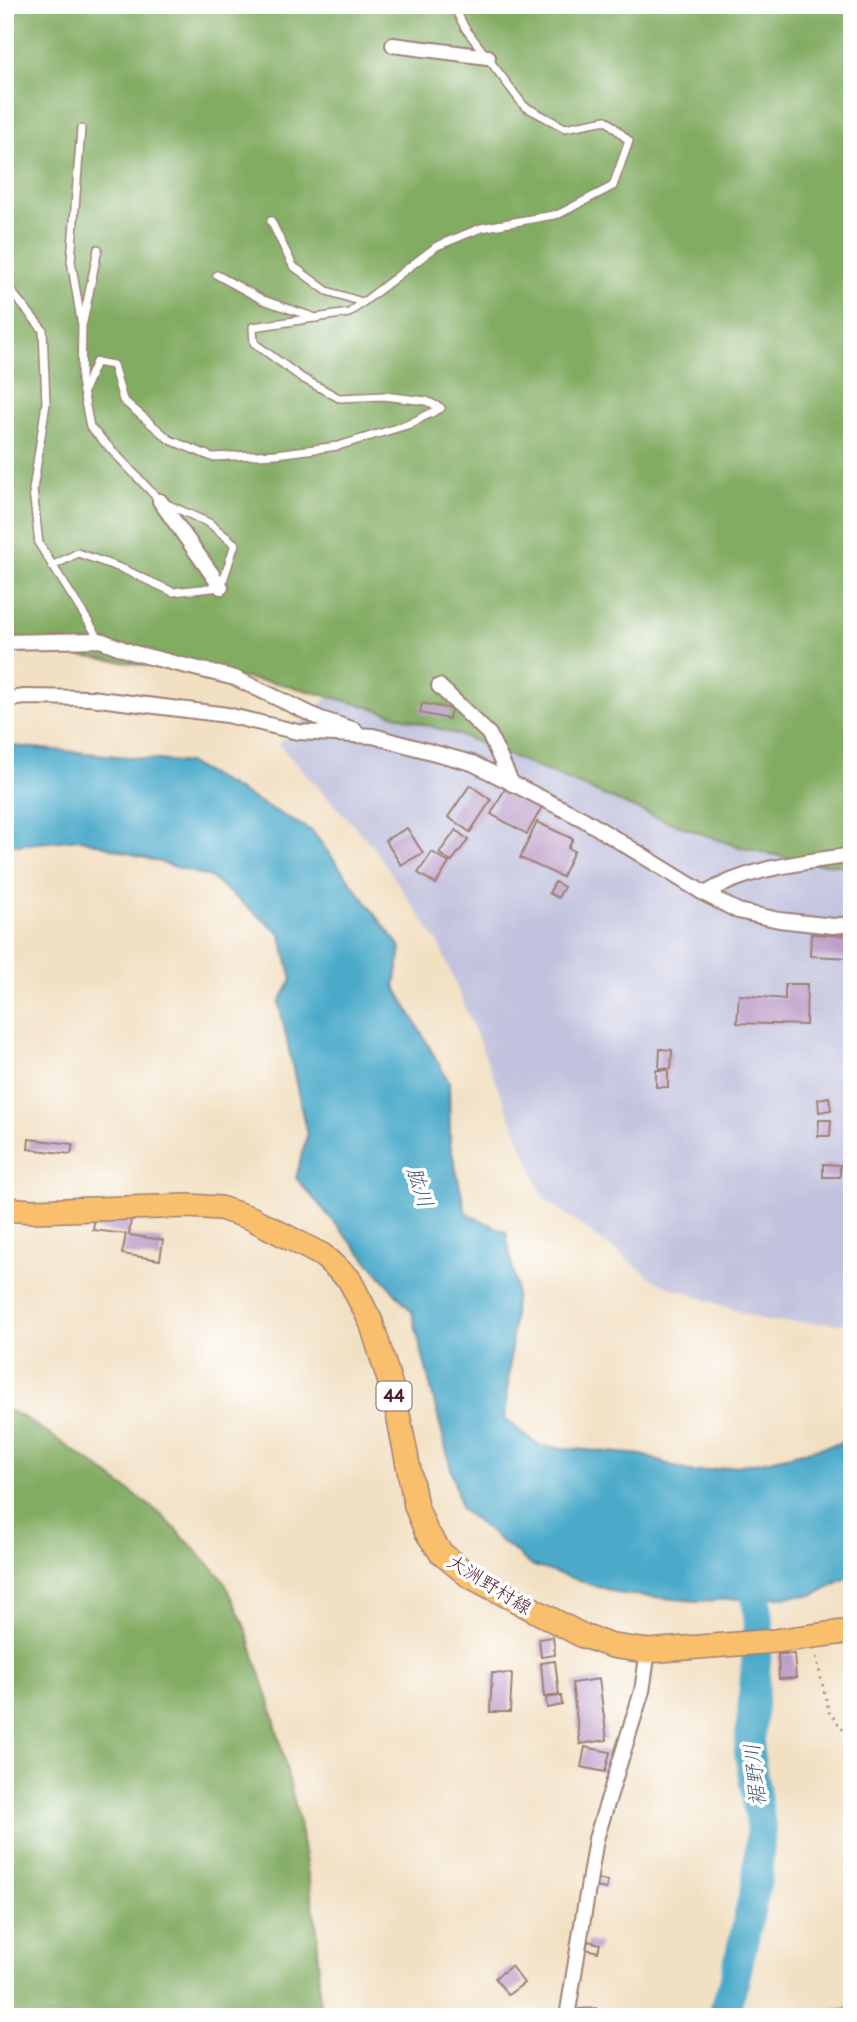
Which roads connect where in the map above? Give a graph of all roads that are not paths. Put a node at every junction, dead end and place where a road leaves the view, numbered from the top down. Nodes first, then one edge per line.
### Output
1 (453, 5) edge
2 (393, 44) dead end
3 (488, 57) junction
4 (81, 129) dead end
5 (271, 221) dead end
6 (98, 248) dead end
7 (217, 275) dead end
8 (5, 284) edge
9 (362, 302) junction
10 (316, 318) junction
11 (82, 326) junction
12 (83, 392) junction
13 (160, 501) junction
14 (52, 566) junction
15 (221, 587) junction
16 (100, 640) junction
17 (5, 642) edge
18 (439, 686) dead end
19 (5, 700) edge
20 (373, 736) junction
21 (512, 783) junction
22 (852, 855) edge
23 (705, 894) junction
24 (852, 924) edge
25 (5, 1209) edge
26 (852, 1631) edge
27 (648, 1651) junction
28 (567, 2017) edge

1 - 3 lane
2 - 3 street
3 - 9 lane
4 - 11 lane
5 - 9 lane
6 - 11 lane
7 - 10 lane
8 - 14 lane
9 - 10 lane
10 - 12 lane
11 - 12 lane
12 - 13 lane
13 - 15 street
13 - 15 lane
14 - 15 lane
14 - 16 lane
16 - 17 street
16 - 20 street
18 - 21 street
19 - 20 street
20 - 21 street
21 - 23 street
22 - 23 street
23 - 24 street
25 - 27 main road, 大洲野村線 / 44
26 - 27 main road, 大洲野村線 / 44
27 - 28 street

